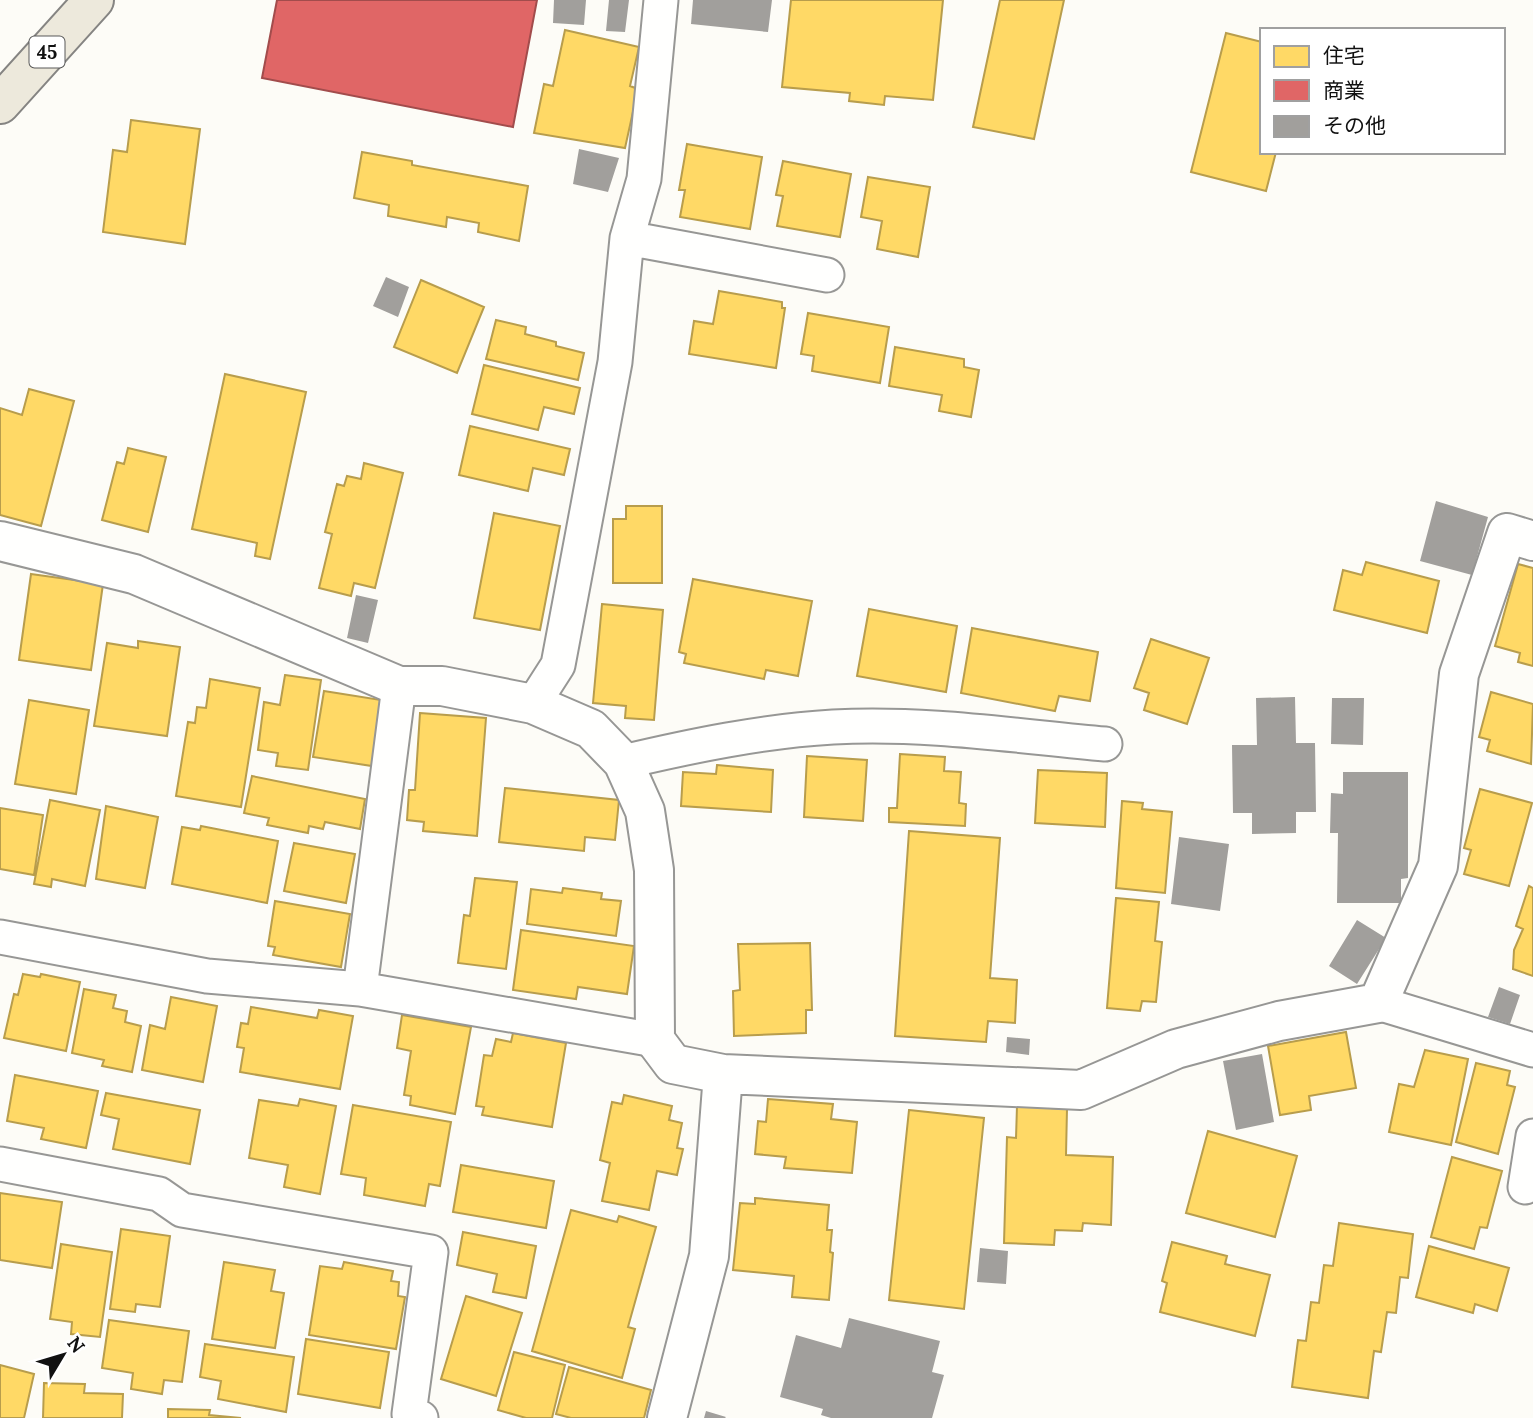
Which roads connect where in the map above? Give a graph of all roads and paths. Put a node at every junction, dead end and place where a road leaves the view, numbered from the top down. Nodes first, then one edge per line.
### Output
1 (94, 0) edge
2 (661, 0) edge
3 (0, 104) edge
4 (626, 238) junction
5 (827, 275) dead end
6 (0, 541) edge
7 (1533, 541) edge
8 (399, 686) junction
9 (533, 704) junction
10 (1105, 744) dead end
11 (623, 762) junction
12 (0, 937) edge
13 (360, 989) junction
14 (1378, 1003) junction
15 (655, 1040) junction
16 (1533, 1050) edge
17 (723, 1074) junction
18 (1533, 1136) edge
19 (0, 1164) edge
20 (1525, 1187) dead end
21 (421, 1418) edge
22 (667, 1418) edge

1 - 3 main road, 45
2 - 4 lane
4 - 5 lane
4 - 9 lane
6 - 8 street
7 - 14 street
8 - 9 street
8 - 13 lane
9 - 11 street
10 - 11 lane
11 - 15 street
12 - 13 lane
13 - 15 lane
14 - 16 lane
14 - 17 street
15 - 17 street
17 - 22 street
18 - 20 lane
19 - 21 lane

